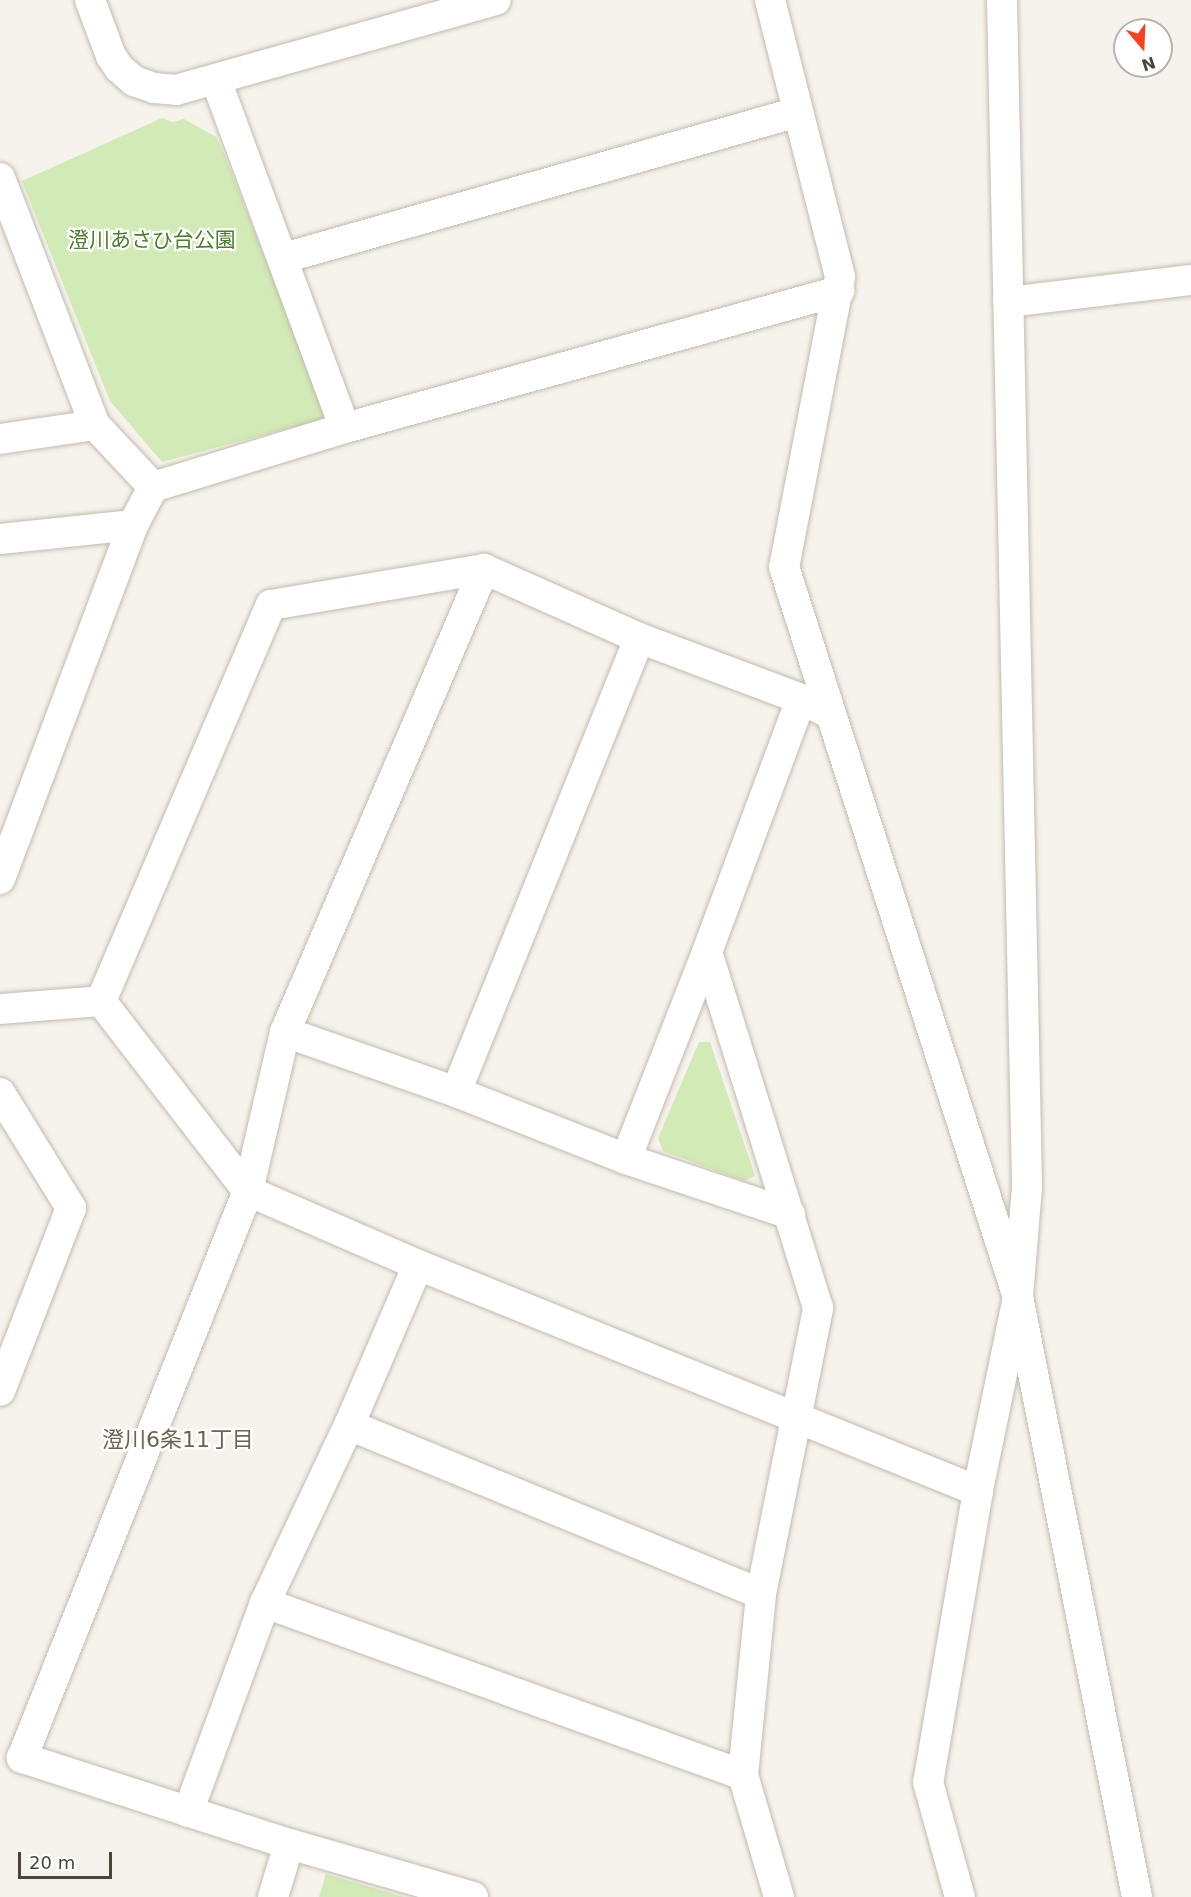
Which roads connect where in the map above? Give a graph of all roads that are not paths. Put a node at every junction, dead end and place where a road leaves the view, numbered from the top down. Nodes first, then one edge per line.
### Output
1 (90, 0) edge
2 (496, 0) edge
3 (770, 0) edge
4 (1002, 0) edge
5 (216, 80) junction
6 (798, 112) junction
7 (0, 178) edge
8 (284, 258) junction
9 (1191, 280) edge
10 (839, 291) junction
11 (1008, 302) junction
12 (95, 425) junction
13 (345, 428) junction
14 (0, 440) edge
15 (153, 488) junction
16 (133, 525) junction
17 (0, 539) edge
18 (484, 569) junction
19 (639, 638) junction
20 (801, 699) junction
21 (829, 714) junction
22 (0, 879) edge
23 (707, 952) junction
24 (101, 1001) junction
25 (0, 1009) edge
26 (285, 1032) junction
27 (456, 1092) junction
28 (0, 1093) edge
29 (626, 1159) junction
30 (248, 1191) junction
31 (790, 1214) junction
32 (418, 1264) junction
33 (1018, 1297) junction
34 (0, 1391) edge
35 (797, 1418) junction
36 (349, 1425) junction
37 (978, 1491) junction
38 (761, 1594) junction
39 (264, 1603) junction
40 (743, 1776) junction
41 (188, 1812) junction
42 (290, 1844) junction
43 (273, 1897) edge
44 (473, 1897) edge
45 (779, 1897) edge
46 (960, 1897) edge
47 (1137, 1897) edge

1 - 5 street
2 - 5 street
3 - 6 street
4 - 11 street
5 - 8 street
6 - 8 street
6 - 10 street
7 - 12 street
8 - 13 street
9 - 11 street
10 - 13 street
10 - 21 street
11 - 33 street
12 - 14 street
12 - 15 street
13 - 15 street
15 - 16 street
16 - 17 street
16 - 22 street
18 - 19 street
18 - 24 street
18 - 26 street
19 - 20 street
19 - 27 street
20 - 21 street
20 - 23 street
21 - 33 street
23 - 29 street
23 - 31 street
24 - 25 street
24 - 30 street
26 - 27 street
26 - 30 street
27 - 29 street
28 - 34 street
29 - 31 street
30 - 32 street
30 - 41 street
31 - 35 street
32 - 35 street
32 - 36 street
33 - 37 street
33 - 47 street
35 - 37 street
35 - 38 street
36 - 38 street
36 - 39 street
37 - 46 street
38 - 40 street
39 - 40 street
39 - 41 street
40 - 45 street
41 - 42 street
42 - 43 street
42 - 44 street

